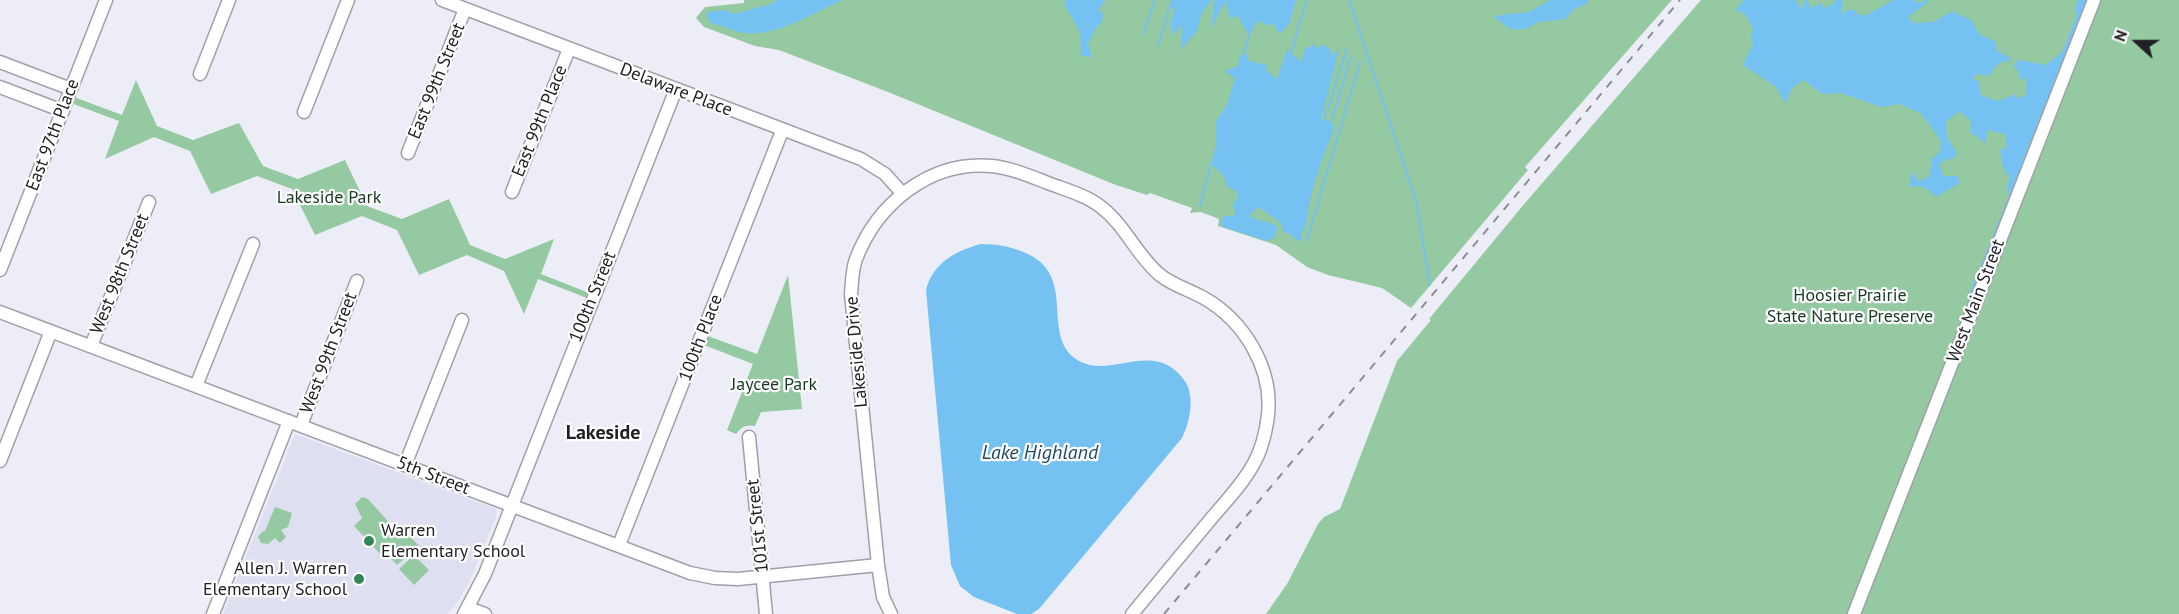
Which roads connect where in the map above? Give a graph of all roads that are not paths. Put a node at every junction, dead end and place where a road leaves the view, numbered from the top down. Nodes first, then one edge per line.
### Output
1 (106, 0) edge
2 (229, 0) edge
3 (348, 0) edge
4 (442, 0) edge
5 (2094, 0) edge
6 (465, 9) junction
7 (569, 50) junction
8 (0, 62) edge
9 (16, 68) junction
10 (200, 74) dead end
11 (4, 88) edge
12 (71, 89) junction
13 (676, 89) junction
14 (63, 111) junction
15 (304, 112) dead end
16 (782, 131) junction
17 (408, 153) dead end
18 (512, 192) dead end
19 (902, 193) junction
20 (149, 202) dead end
21 (253, 244) dead end
22 (0, 270) edge
23 (357, 281) dead end
24 (0, 312) edge
25 (462, 320) dead end
26 (51, 331) junction
27 (91, 346) junction
28 (196, 386) junction
29 (295, 423) junction
30 (749, 437) dead end
31 (0, 461) edge
32 (405, 465) junction
33 (511, 505) junction
34 (619, 545) junction
35 (878, 565) junction
36 (763, 576) junction
37 (466, 611) edge
38 (213, 614) edge
39 (485, 614) edge
40 (766, 614) edge
41 (891, 614) edge
42 (1132, 614) edge
43 (1854, 614) edge

1 - 12 street, East 97th Place
2 - 10 street
3 - 15 street
4 - 6 street, Delaware Place
5 - 43 street, West Main Street
6 - 7 street, Delaware Place
6 - 17 street, East 99th Street
7 - 13 street, Delaware Place
7 - 18 street, East 99th Place
8 - 9 street
9 - 11 street
9 - 12 street
11 - 14 street
12 - 14 street, East 97th Place
13 - 16 street, Delaware Place
13 - 33 street, 100th Street
14 - 22 street, East 97th Place
16 - 19 street, Delaware Place
16 - 34 street, 100th Place
19 - 35 street, Lakeside Drive
19 - 42 street, Lakeside Drive
20 - 27 street, West 98th Street
21 - 28 street
23 - 29 street, West 99th Street
24 - 26 street, 5th Street
25 - 32 street
26 - 27 street, 5th Street
26 - 31 street
27 - 28 street, 5th Street
28 - 29 street, 5th Street
29 - 32 street, 5th Street
29 - 38 street, West 99th Street
30 - 36 street, 101st Street
32 - 33 street, 5th Street
33 - 34 street, 5th Street
33 - 37 street, 100th Street
34 - 36 street, 5th Street
35 - 36 street, 5th Street
35 - 41 street, Lakeside Drive
36 - 40 street, 101st Street
37 - 39 street

